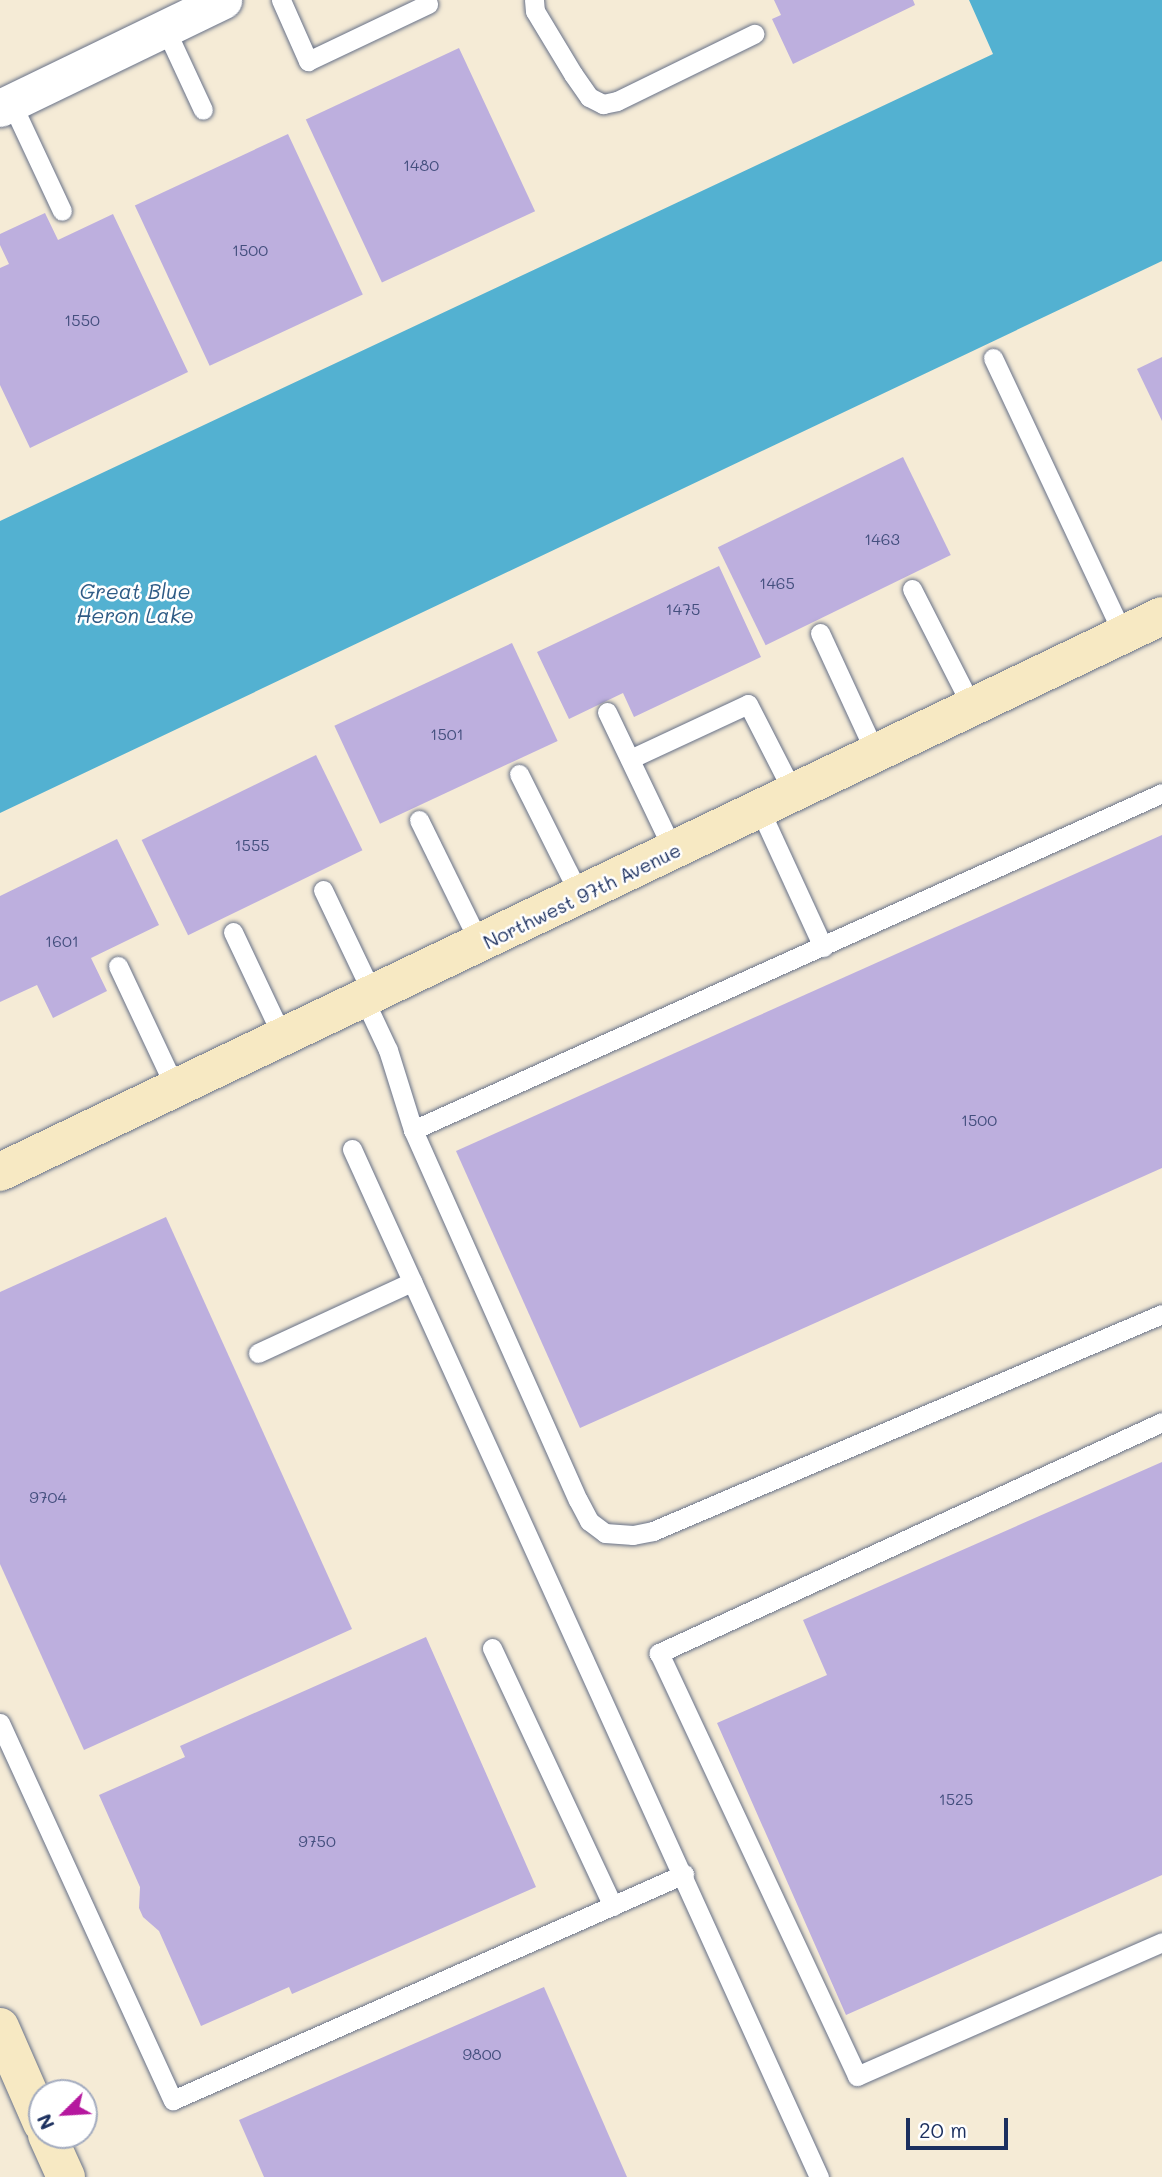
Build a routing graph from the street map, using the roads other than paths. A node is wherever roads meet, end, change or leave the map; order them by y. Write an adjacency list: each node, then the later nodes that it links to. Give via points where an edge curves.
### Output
1 (223, 0): 5 (street)
2 (281, 0): 4 (lane, via 308,61)
3 (534, 0): 6 (lane, via 535,11 573,74 589,97 603,104)
4 (428, 4)
5 (165, 28): 7 (street); 8 (lane)
6 (754, 34)
7 (6, 105): 9 (lane)
8 (203, 110)
9 (62, 211)
10 (993, 358): 14 (lane)
11 (912, 589): 15 (lane)
12 (1162, 616): 14 (street, Northwest 97th Avenue)
13 (820, 633): 17 (lane)
14 (1124, 634): 15 (street, Northwest 97th Avenue)
15 (972, 707): 17 (street, Northwest 97th Avenue)
16 (607, 712): 18 (lane)
17 (876, 754): 21 (street, Northwest 97th Avenue)
18 (630, 759): 21 (lane, via 748,704); 24 (lane)
19 (519, 774): 26 (lane)
20 (1162, 793): 29 (lane)
21 (794, 794): 22 (street, Northwest 97th Avenue)
22 (760, 810): 24 (street, Northwest 97th Avenue); 29 (lane)
23 (419, 820): 28 (lane)
24 (674, 852): 26 (street, Northwest 97th Avenue)
25 (323, 890): 31 (lane)
26 (580, 896): 28 (street, Northwest 97th Avenue)
27 (233, 932): 32 (lane)
28 (480, 944): 31 (street, Northwest 97th Avenue)
29 (823, 947): 34 (lane)
30 (118, 966): 33 (lane)
31 (368, 997): 32 (street, Northwest 97th Avenue); 34 (lane)
32 (283, 1038): 33 (street, Northwest 97th Avenue)
33 (176, 1089): 36 (street, Northwest 97th Avenue)
34 (413, 1130): 38 (lane, via 578,1500 589,1521 605,1533 653,1531)
35 (352, 1149): 37 (lane)
36 (0, 1172)
37 (412, 1282): 39 (lane); 43 (lane)
38 (1162, 1314)
39 (258, 1353)
40 (1162, 1422): 45 (lane, via 659,1653 857,2076)
41 (492, 1648): 44 (lane)
42 (0, 1723): 44 (lane, via 173,2100)
43 (684, 1874): 44 (lane); 50 (lane)
44 (613, 1906)
45 (1162, 1942)
46 (0, 2027): 47 (street)
47 (28, 2091)
48 (53, 2149): 49 (street)
49 (66, 2177)
50 (819, 2177)

